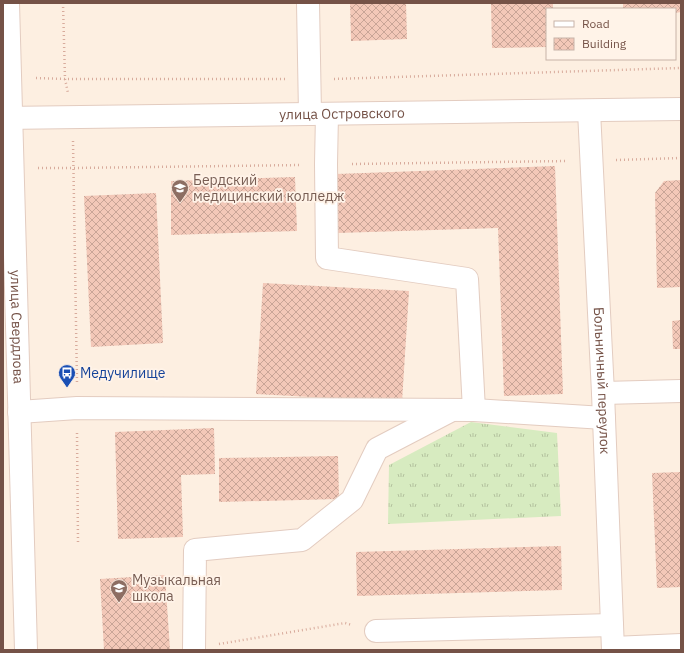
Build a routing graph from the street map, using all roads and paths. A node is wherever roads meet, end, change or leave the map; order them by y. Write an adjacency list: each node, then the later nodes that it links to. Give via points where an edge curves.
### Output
1 (8, 3): 5 (street, улица Свердлова)
2 (63, 3): 6 (path)
3 (308, 3): 7 (street)
4 (681, 68): 7 (path)
5 (10, 77): 6 (path); 12 (street, улица Свердлова)
6 (65, 79): 7 (path); 11 (path)
7 (309, 79): 10 (street)
8 (681, 110): 9 (street, улица Островского)
9 (589, 111): 10 (street, улица Островского); 14 (street, Больничный переулок)
10 (319, 114): 11 (street, улица Островского); 16 (street, via 326,164 327,258 467,279)
11 (72, 117): 12 (street, улица Островского); 15 (path)
12 (7, 118): 17 (street, улица Свердлова)
13 (681, 391): 14 (street)
14 (603, 394): 18 (street, Больничный переулок)
15 (77, 408): 16 (street); 17 (street); 19 (path)
16 (464, 410): 18 (street); 23 (street, via 377,448 352,500 302,540 195,550)
17 (20, 412): 25 (street, улица Свердлова)
18 (604, 418): 20 (street, Больничный переулок)
19 (78, 543)
20 (612, 625): 21 (street); 24 (street, Больничный переулок)
21 (376, 631): 23 (path, via 344,623)
22 (681, 645): 24 (street)
23 (194, 649)
24 (613, 649)
25 (26, 650)

